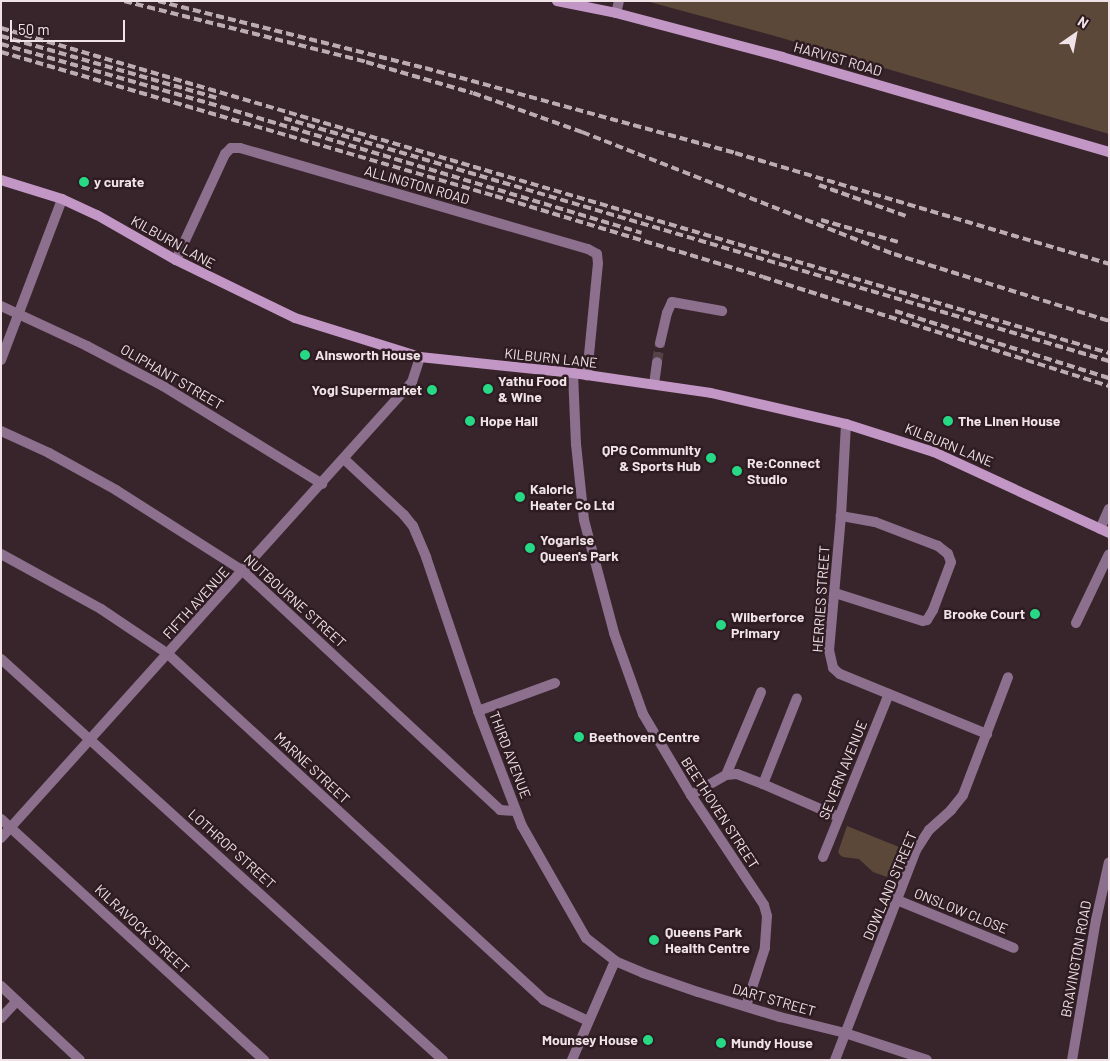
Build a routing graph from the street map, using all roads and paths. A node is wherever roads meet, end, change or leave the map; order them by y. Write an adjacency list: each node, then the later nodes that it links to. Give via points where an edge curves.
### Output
1 (557, 1): 3 (main road, HARVIST ROAD)
2 (619, 1): 3 (street)
3 (616, 13): 4 (main road, HARVIST ROAD, via 782,57)
4 (1109, 152)
5 (1, 180): 6 (main road, KILBURN LANE)
6 (62, 200): 7 (main road, KILBURN LANE, via 97,215); 10 (street)
7 (176, 260): 12 (main road, KILBURN LANE, via 295,318); 16 (street, ALLINGTON ROAD, via 225,154 231,148 240,148 597,254)
8 (1, 306): 10 (street, OLIPHANT STREET)
9 (722, 311): 11 (street, via 672,302 666,313)
10 (20, 314): 13 (street); 21 (street, OLIPHANT STREET, via 164,386)
11 (660, 343)
12 (420, 357): 15 (main road, KILBURN LANE); 20 (street, FIFTH AVENUE, via 412,382)
13 (1, 360)
14 (658, 362): 17 (street)
15 (572, 373): 16 (main road, KILBURN LANE); 42 (street, BEETHOVEN STREET, via 584,520 614,633 643,714)
16 (587, 375): 17 (main road, KILBURN LANE)
17 (654, 384): 18 (main road, KILBURN LANE, via 711,393)
18 (846, 424): 23 (street, HERRIES STREET); 24 (main road, KILBURN LANE, via 934,452)
19 (1, 431): 27 (street, NUTBOURNE STREET, via 116,490)
20 (344, 459): 21 (street, FIFTH AVENUE); 37 (street, THIRD AVENUE, via 413,526)
21 (322, 484): 27 (street, FIFTH AVENUE)
22 (1109, 509): 24 (street)
23 (841, 516): 28 (street, HERRIES STREET); 28 (street, via 875,522 938,546 948,554 951,562 928,620)
24 (1104, 531)
25 (1, 554): 30 (street, MARNE STREET, via 101,609)
26 (1109, 554): 29 (street)
27 (243, 571): 30 (street, FIFTH AVENUE); 43 (street, NUTBOURNE STREET, via 500,810)
28 (834, 593): 35 (street, HERRIES STREET, via 829,650 833,668)
29 (1076, 623)
30 (168, 654): 39 (street, FIFTH AVENUE); 57 (street, MARNE STREET, via 544,1000)
31 (1, 659): 39 (street, LOTHROP STREET)
32 (1008, 677): 38 (street, DOWLAND STREET)
33 (555, 682): 37 (street)
34 (761, 692): 40 (street)
35 (889, 694): 38 (street, HERRIES STREET); 44 (street, SEVERN AVENUE)
36 (797, 698): 41 (street)
37 (478, 711): 43 (street, THIRD AVENUE)
38 (987, 734): 50 (street, DOWLAND STREET, via 963,795 921,840)
39 (91, 739): 46 (street, FIFTH AVENUE); 61 (street, LOTHROP STREET)
40 (726, 775): 41 (street, via 737,774); 42 (street)
41 (763, 784): 44 (street)
42 (691, 795): 55 (street, BEETHOVEN STREET, via 764,905 767,916 765,948)
43 (516, 811): 52 (street, THIRD AVENUE, via 586,938)
44 (839, 817): 48 (street, SEVERN AVENUE)
45 (1, 819): 46 (street, KILRAVOCK STREET)
46 (11, 827): 47 (street, FIFTH AVENUE); 60 (street, KILRAVOCK STREET)
47 (1, 838)
48 (823, 857)
49 (1109, 862): 65 (street, BRAVINGTON ROAD)
50 (897, 900): 51 (street, ONSLOW CLOSE); 58 (street, DOWLAND STREET)
51 (1014, 948)
52 (615, 961): 55 (street, DART STREET); 57 (street)
53 (1, 986): 54 (street)
54 (17, 1001): 56 (street); 59 (street)
55 (746, 1006): 58 (street, DART STREET)
56 (1, 1018)
57 (588, 1021): 62 (street)
58 (845, 1033): 63 (street, DOWLAND STREET); 64 (street, DART STREET)
59 (80, 1060)
60 (264, 1060)
61 (443, 1060)
62 (572, 1060)
63 (835, 1060)
64 (927, 1060)
65 (1072, 1060)

